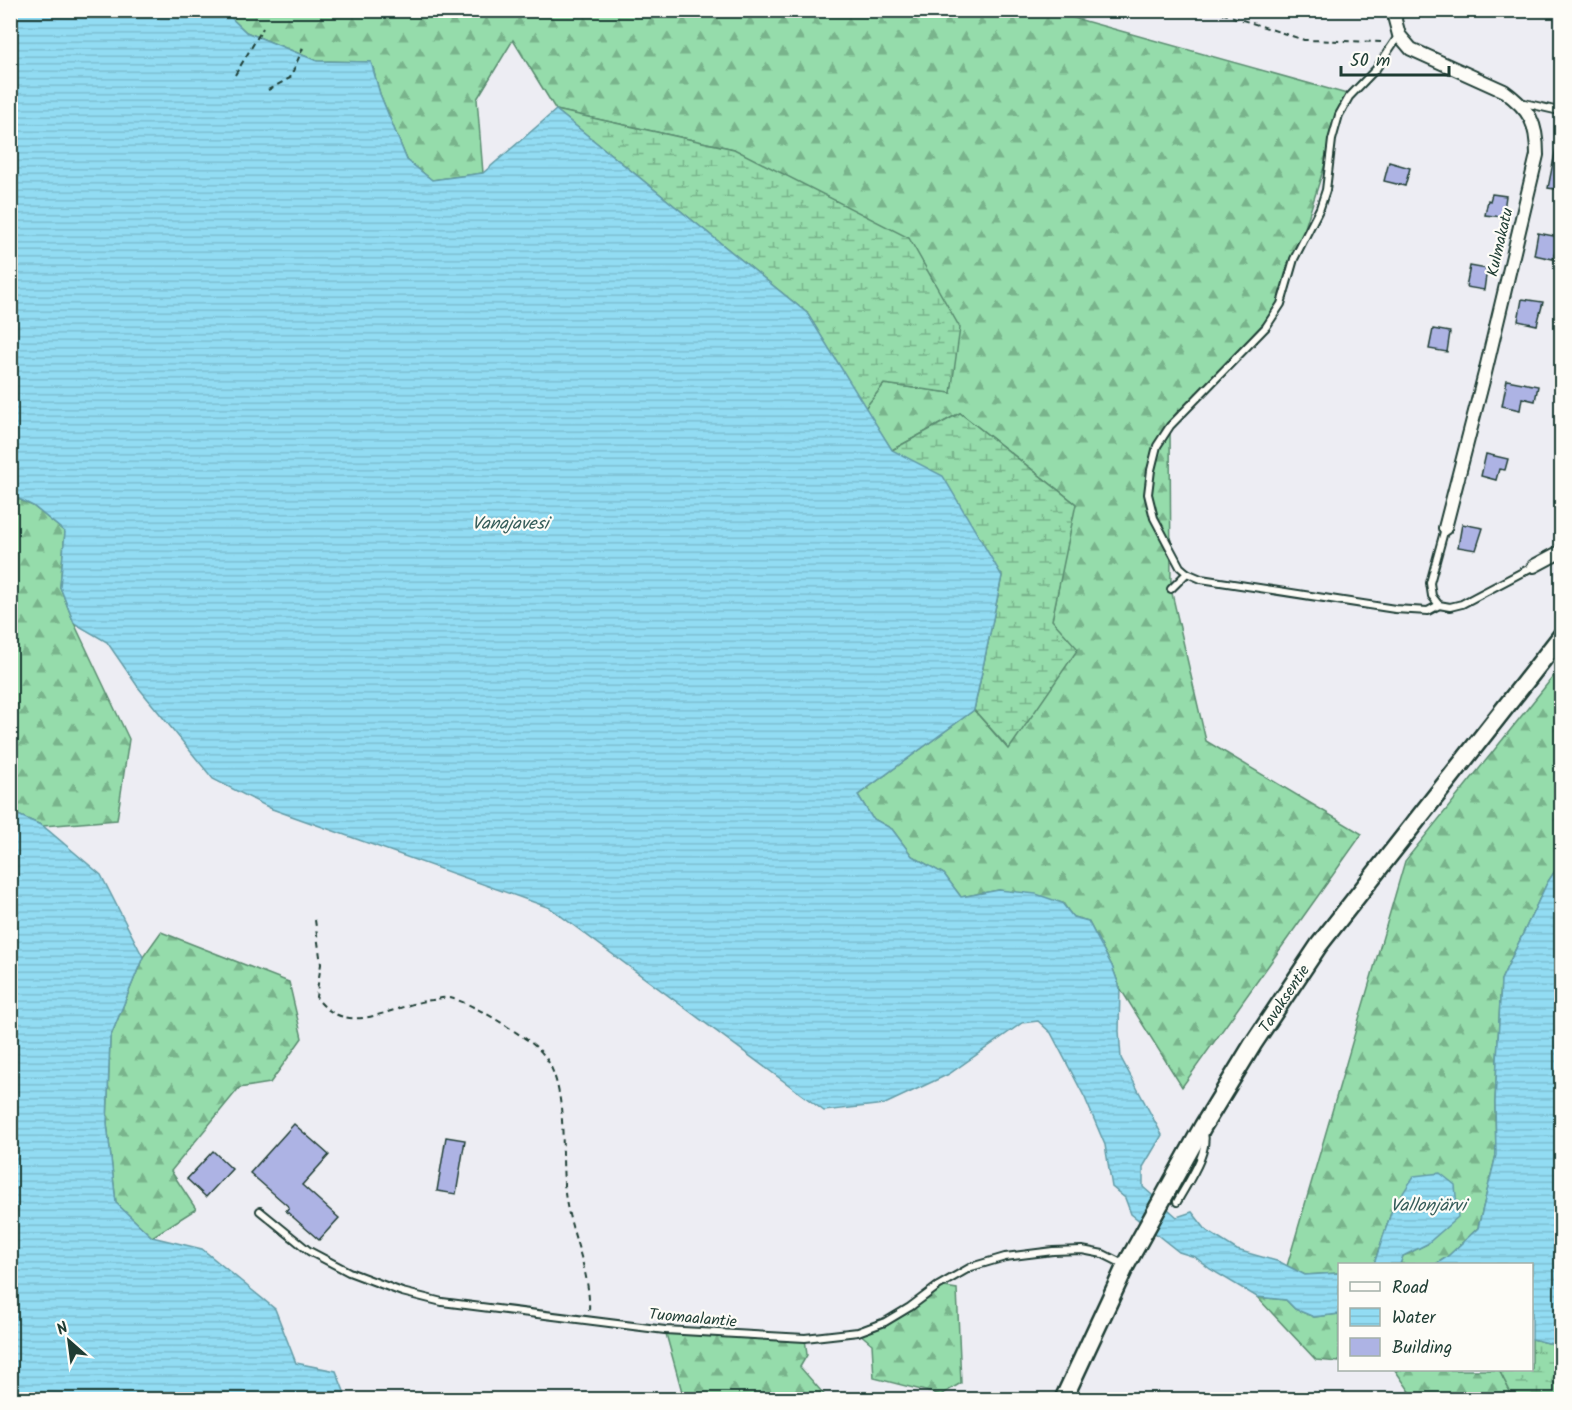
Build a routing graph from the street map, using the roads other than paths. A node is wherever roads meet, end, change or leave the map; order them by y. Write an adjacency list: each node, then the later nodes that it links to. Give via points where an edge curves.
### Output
1 (1396, 10): 2 (street)
2 (1396, 39): 3 (street, Kulmakatu); 8 (lane, via 1339,115 1326,190 1294,259 1281,304 1266,327 1170,426 1157,446 1148,494 1154,518)
3 (1517, 101): 4 (lane); 5 (street, Kulmakatu, via 1537,133 1537,155)
4 (1559, 111)
5 (1445, 528): 10 (lane, via 1430,583 1432,597)
6 (1562, 551): 7 (street)
7 (1534, 566): 10 (lane, via 1462,604)
8 (1187, 573): 9 (lane); 10 (lane, via 1201,579 1395,609 1428,611)
9 (1171, 589)
10 (1439, 605)
11 (1562, 635): 13 (main road, Tavaksentie, via 1319,945 1203,1126 1171,1198)
12 (260, 1211): 13 (lane, Tuomaalantie, via 309,1251 349,1272 402,1292 442,1302 665,1330 831,1336 885,1322 971,1267 1005,1257 1082,1250)
13 (1126, 1265): 14 (main road, Tavaksentie)
14 (1063, 1400)

